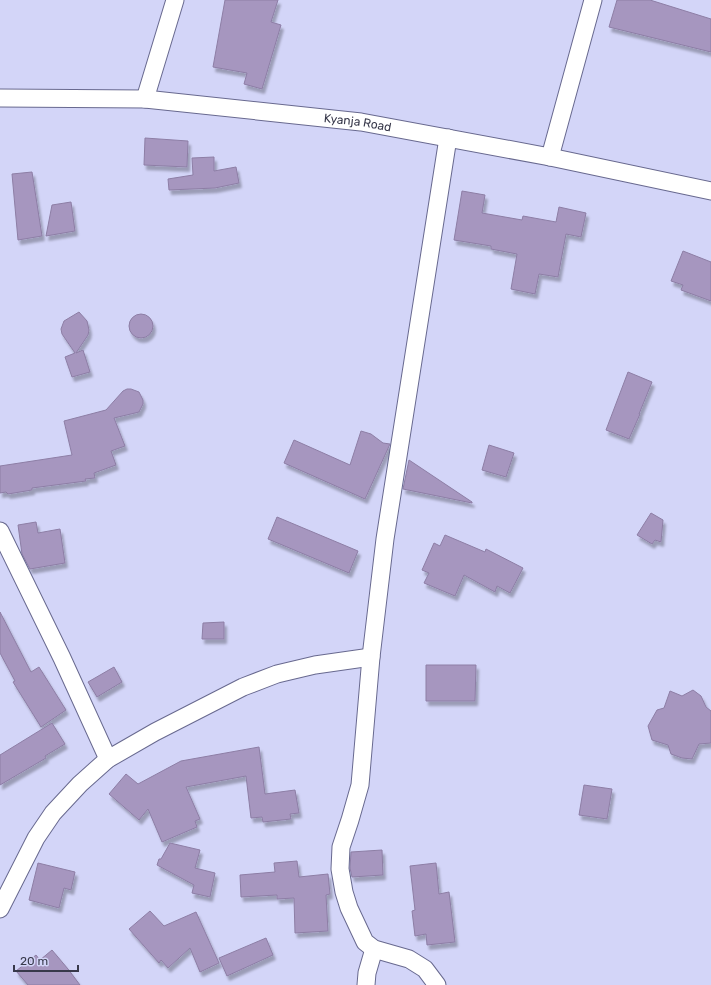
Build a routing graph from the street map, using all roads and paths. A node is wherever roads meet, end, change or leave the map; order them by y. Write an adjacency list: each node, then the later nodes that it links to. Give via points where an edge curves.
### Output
1 (175, 0): 4 (street)
2 (593, 0): 6 (street)
3 (0, 98): 4 (street, Kyanja Road)
4 (145, 99): 5 (street, Kyanja Road, via 361,122)
5 (448, 138): 6 (street, Kyanja Road); 9 (street, via 385,539)
6 (550, 157): 7 (street, Kyanja Road)
7 (711, 191)
8 (0, 531): 10 (street)
9 (371, 657): 10 (street, via 315,665 270,676 155,732); 12 (street, via 360,785 341,847 340,869 349,908 365,942)
10 (108, 759): 11 (street, via 53,813 36,838)
11 (0, 910)
12 (374, 949): 13 (street); 14 (street, via 409,959 425,969)
13 (366, 985)
14 (437, 985)

